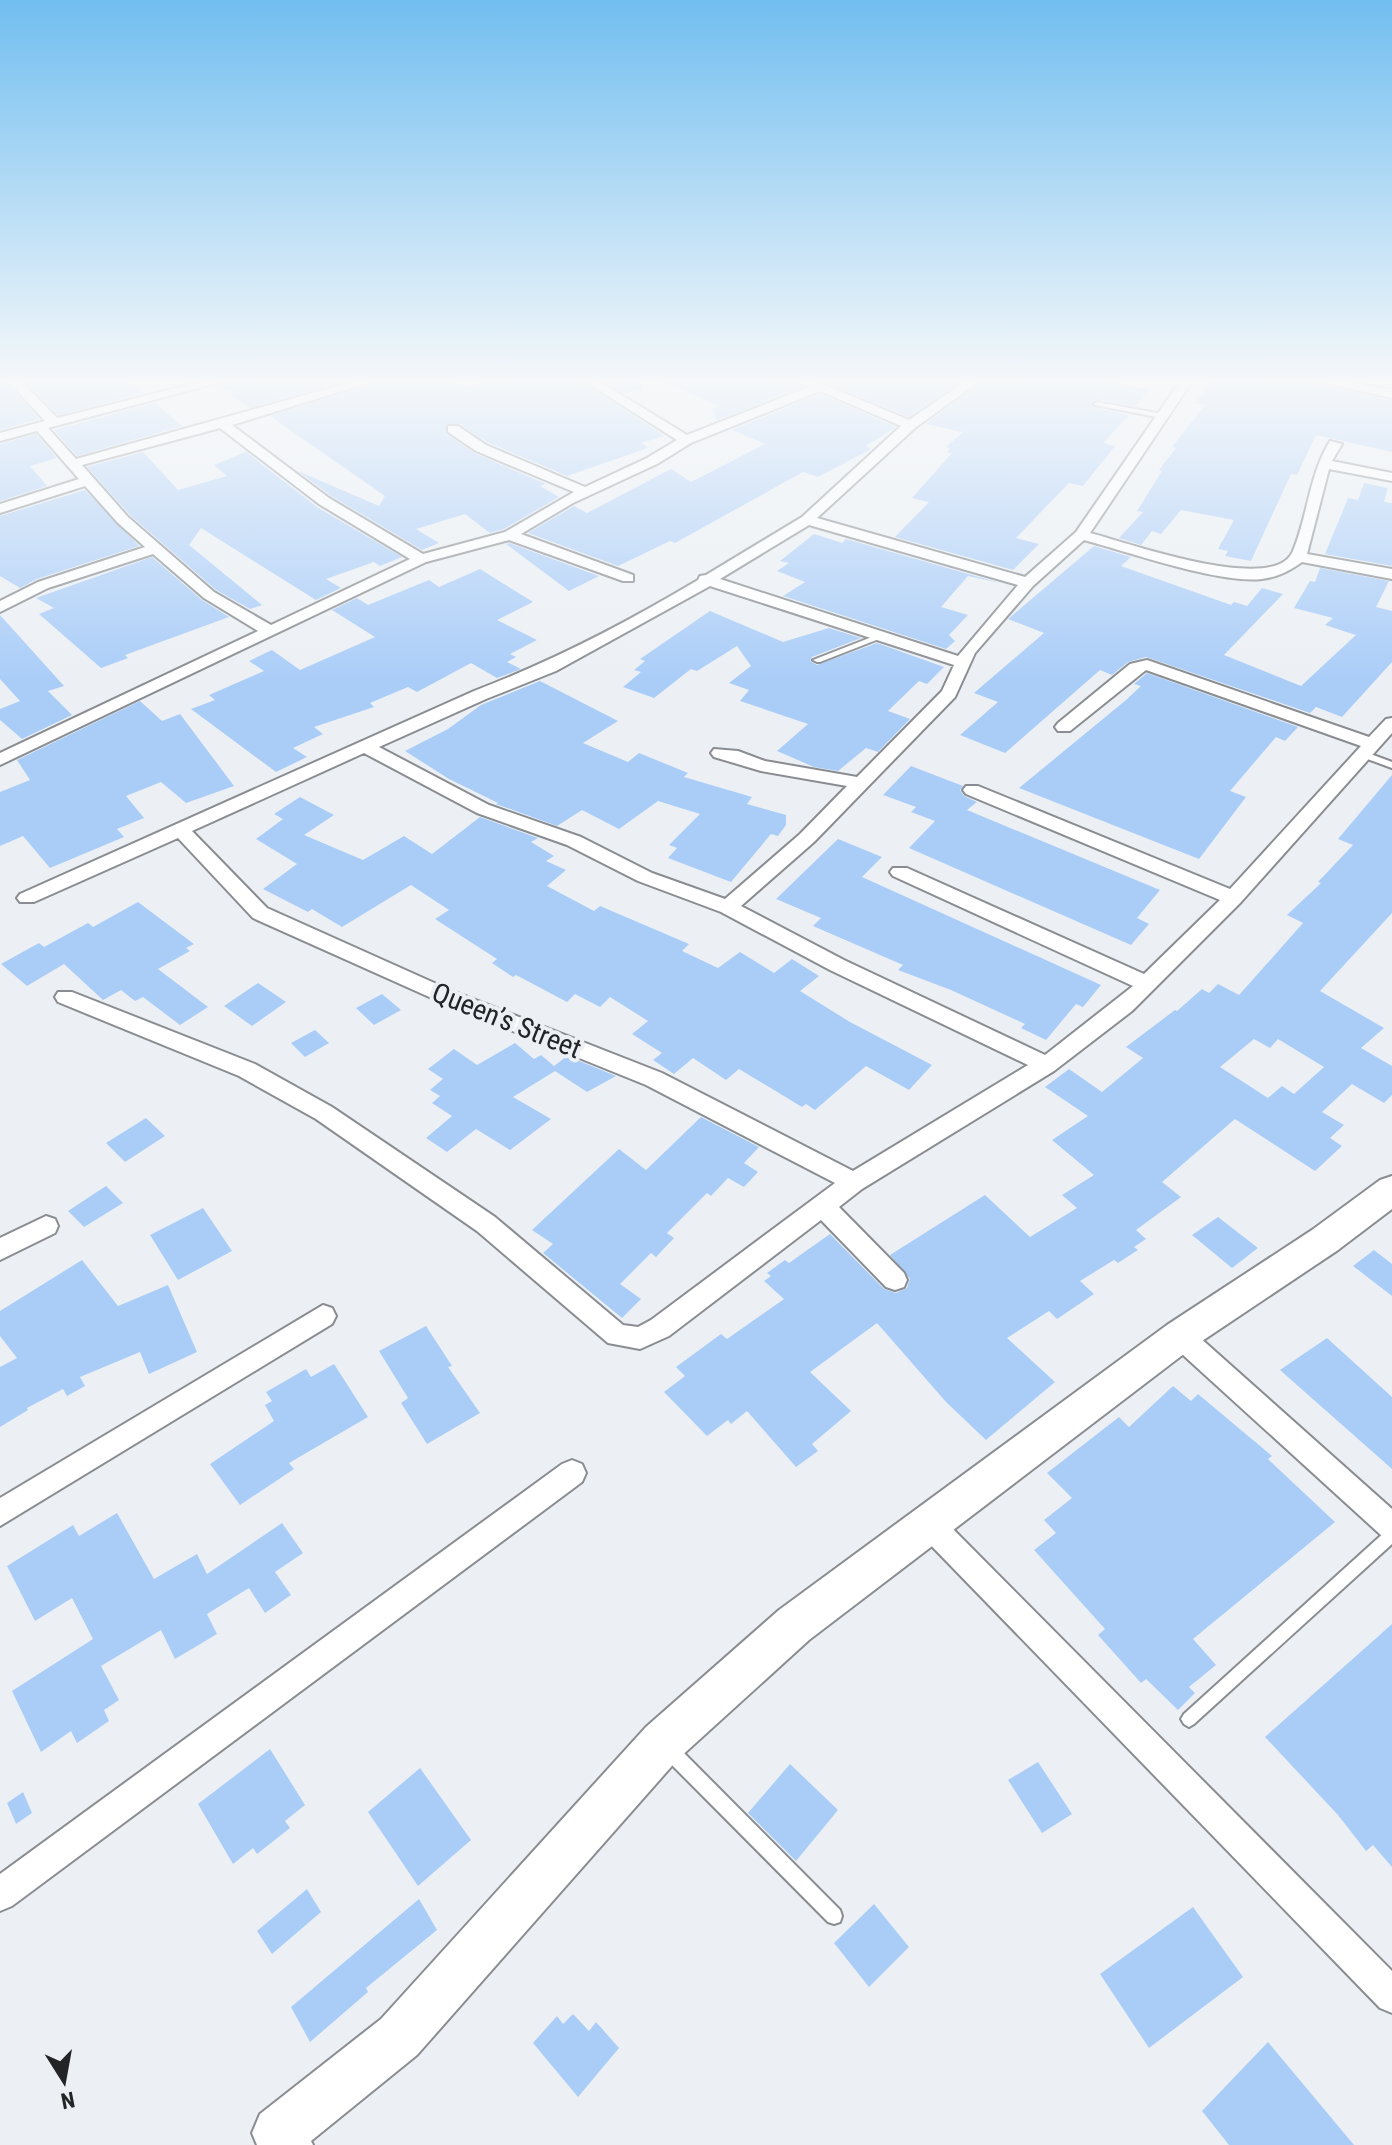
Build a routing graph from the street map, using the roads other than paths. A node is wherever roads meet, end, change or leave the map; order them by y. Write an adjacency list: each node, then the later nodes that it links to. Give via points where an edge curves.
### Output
1 (297, 480): 15 (street)
2 (557, 480): 8 (street)
3 (611, 480): 8 (street)
4 (850, 480): 10 (street)
5 (1118, 480): 12 (street)
6 (1320, 480): 14 (street)
7 (86, 481): 9 (street); 13 (street)
8 (585, 492): 11 (street)
9 (0, 509)
10 (807, 520): 18 (street); 19 (street)
11 (510, 535): 15 (street); 17 (street)
12 (1081, 535): 14 (street, via 1231,574 1280,571); 19 (street)
13 (155, 548): 20 (street, via 43,585); 21 (street, via 209,595)
14 (1299, 557): 16 (street)
15 (421, 559): 21 (street)
16 (1392, 574)
17 (628, 578)
18 (705, 579): 22 (street); 27 (street, via 550,668)
19 (1028, 583): 24 (street)
20 (0, 607)
21 (270, 631): 30 (street)
22 (880, 637): 23 (lane); 24 (street)
23 (817, 660)
24 (963, 663): 32 (street, via 949,693)
25 (1392, 723): 28 (street)
26 (1064, 727): 28 (street, via 1136,667 1147,665)
27 (366, 747): 34 (street); 38 (street, via 483,809 574,841 645,877)
28 (1369, 750): 31 (lane); 37 (street)
29 (720, 753): 32 (street, via 761,766)
30 (0, 760)
31 (1392, 765)
32 (860, 783): 38 (street)
33 (972, 790): 37 (street)
34 (181, 830): 36 (street); 42 (street, Queen’s Street, via 260,913 443,995 654,1079)
35 (900, 872): 39 (street)
36 (27, 898)
37 (1234, 898): 39 (street)
38 (728, 907): 41 (street)
39 (1147, 984): 41 (street)
40 (65, 997): 44 (street, via 247,1070 324,1113 486,1224 626,1338 660,1328)
41 (1046, 1065): 42 (street)
42 (854, 1182): 44 (street)
43 (1392, 1190): 49 (street)
44 (823, 1206): 47 (street)
45 (46, 1226): 46 (street)
46 (0, 1250)
47 (895, 1280)
48 (323, 1316): 51 (street)
49 (1180, 1336): 52 (street); 53 (street)
50 (572, 1473): 57 (street)
51 (0, 1513)
52 (929, 1524): 56 (street, via 794,1625); 59 (street)
53 (1392, 1527)
54 (1392, 1535): 55 (lane)
55 (1189, 1719)
56 (662, 1743): 58 (lane); 60 (street, via 399,2037)
57 (0, 1894)
58 (834, 1916)
59 (1392, 1996)
60 (277, 2141)

